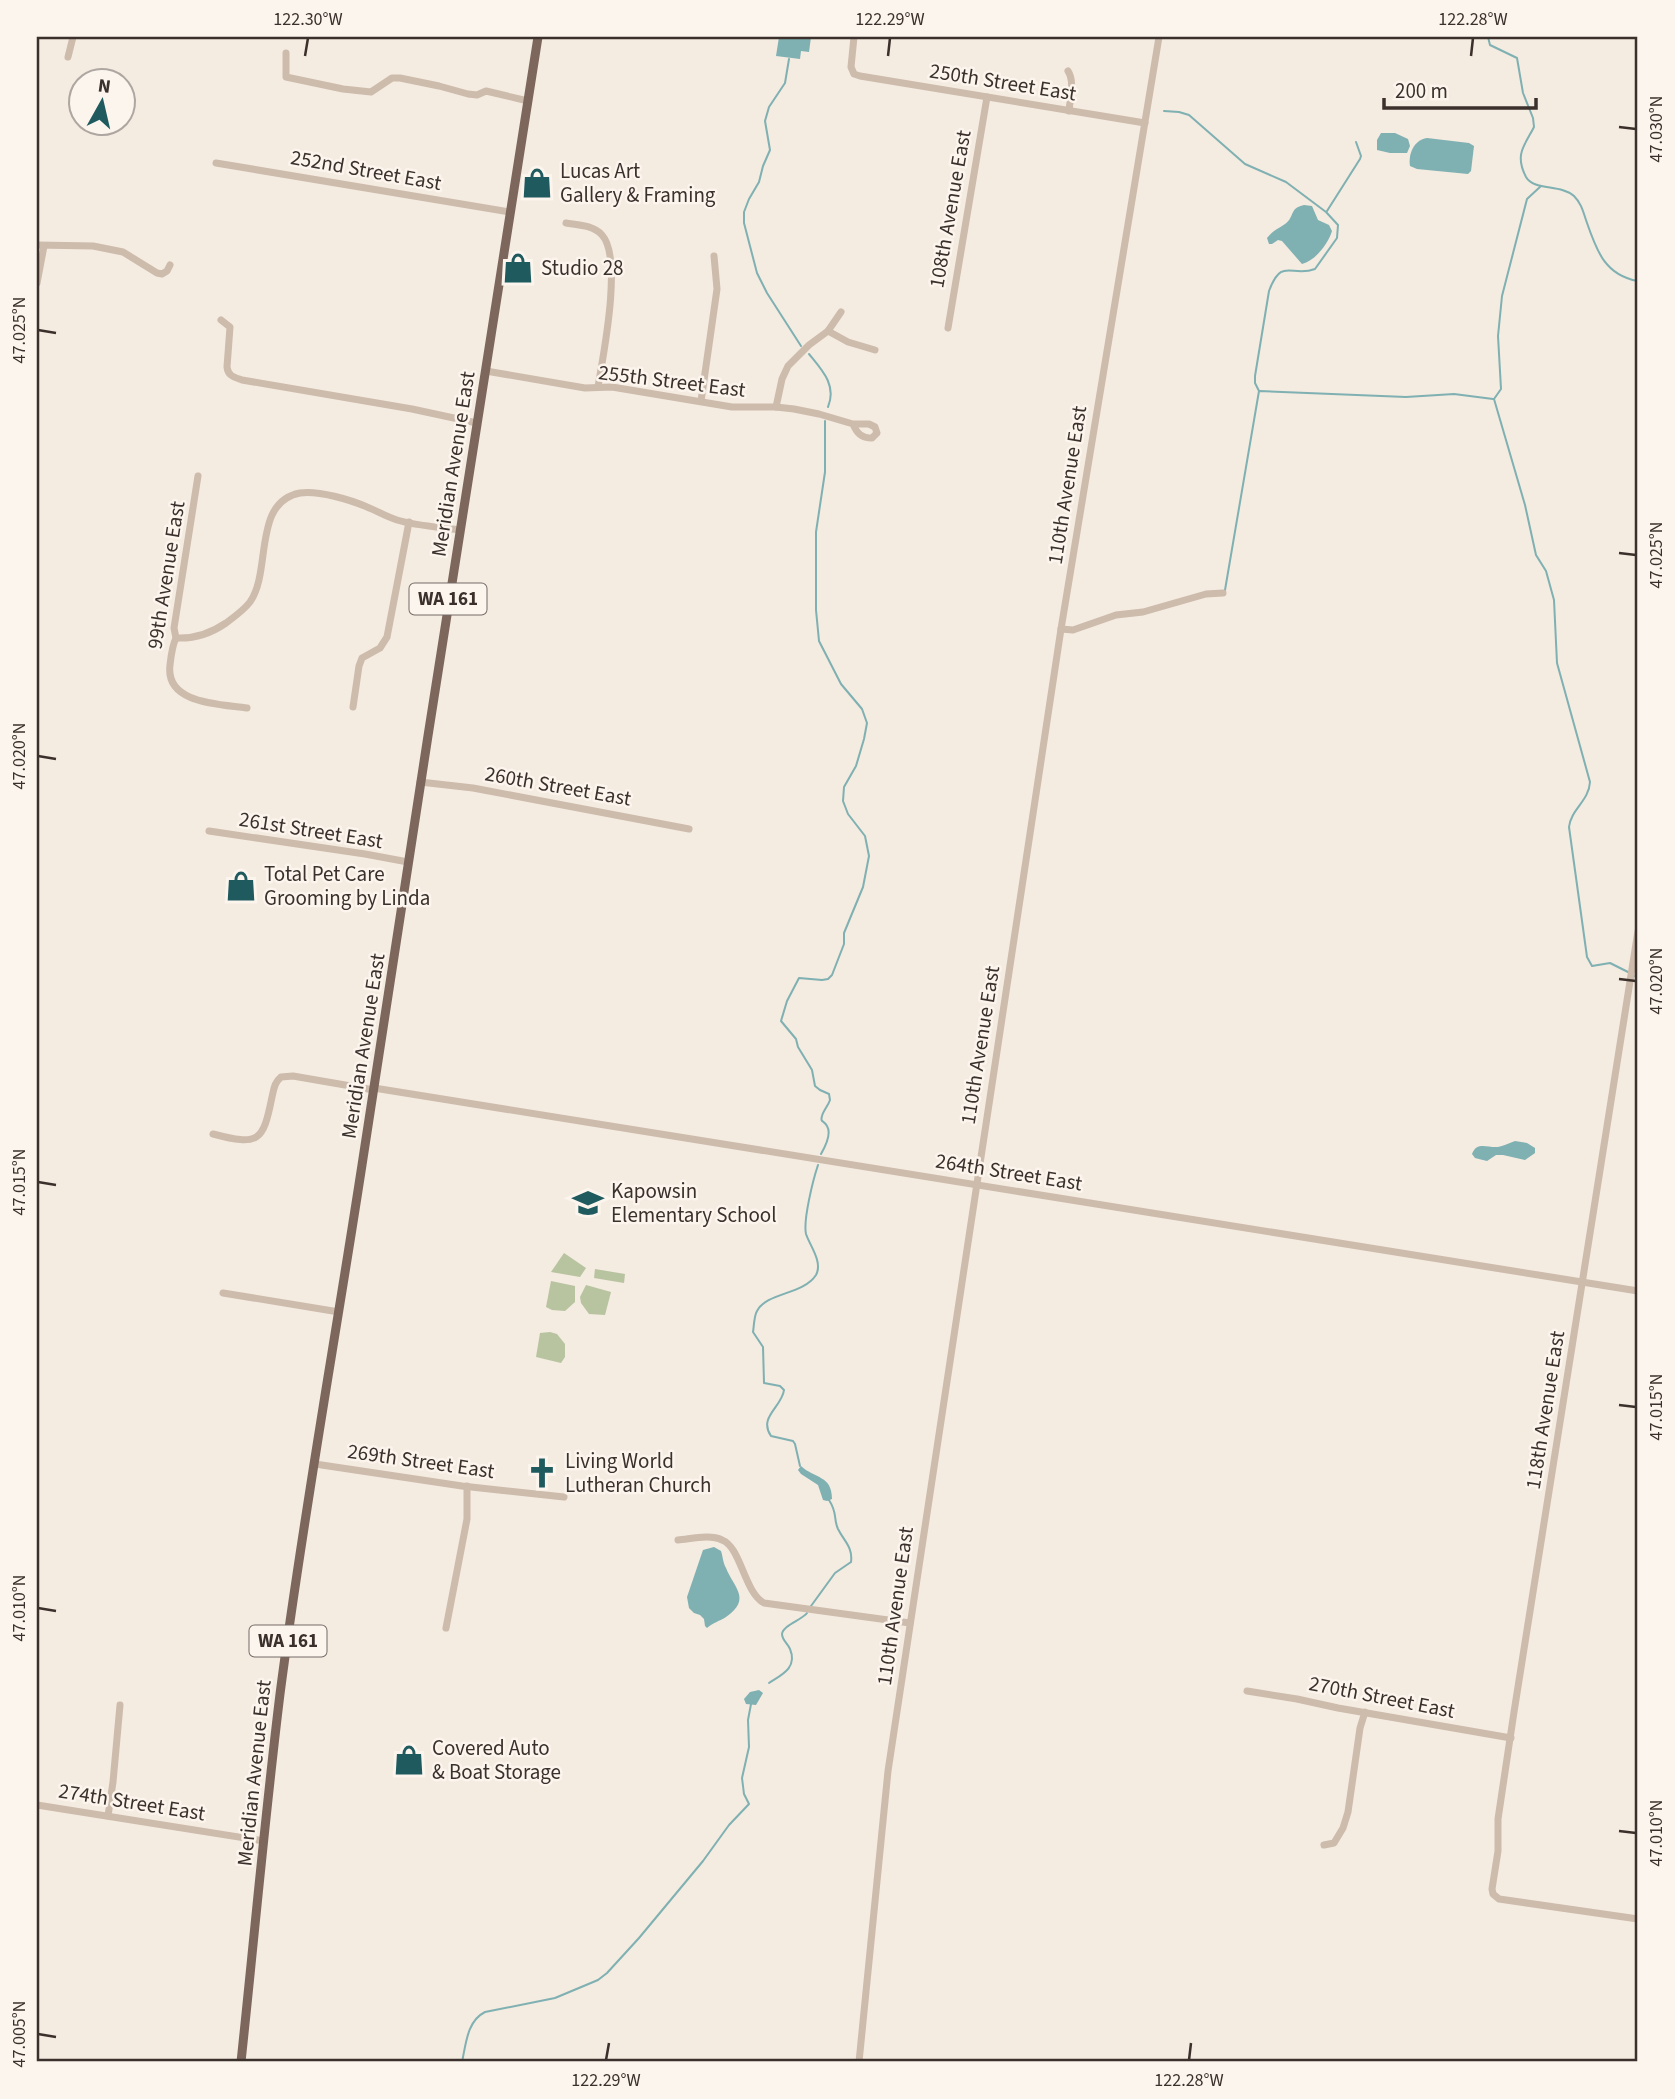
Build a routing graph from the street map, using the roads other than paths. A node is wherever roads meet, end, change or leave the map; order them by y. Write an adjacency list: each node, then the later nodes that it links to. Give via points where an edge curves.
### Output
1 (73, 37): 6 (street)
2 (538, 37): 9 (main road, Meridian Avenue East / WA 161)
3 (854, 37): 8 (street, 250th Street East, via 854,74)
4 (1159, 37): 11 (street, 110th Avenue East)
5 (286, 52): 9 (street, via 286,77 301,81 371,92 400,78 468,94 486,91)
6 (68, 57)
7 (1068, 71): 10 (street, via 1072,82)
8 (987, 97): 10 (street, 250th Street East); 21 (street, 108th Avenue East)
9 (528, 101): 13 (main road, Meridian Avenue East / WA 161)
10 (1069, 111): 11 (street, 250th Street East)
11 (1146, 123): 34 (street, 110th Avenue East)
12 (216, 163): 13 (street, 252nd Street East)
13 (510, 212): 24 (main road, Meridian Avenue East / WA 161)
14 (566, 223): 25 (street, via 597,231 611,258)
15 (41, 245): 17 (street, via 123,251 162,274); 18 (street)
16 (715, 256): 26 (street, via 717,289)
17 (170, 265)
18 (37, 283)
19 (841, 312): 22 (street)
20 (221, 320): 28 (street, via 230,330 228,373 242,380)
21 (948, 328)
22 (828, 331): 23 (street); 27 (street, via 788,366)
23 (875, 350)
24 (486, 371): 25 (street, 255th Street East); 28 (main road, Meridian Avenue East / WA 161)
25 (598, 387): 26 (street, 255th Street East)
26 (701, 401): 27 (street, 255th Street East, via 742,408)
27 (776, 407): 29 (street, 255th Street East)
28 (477, 423): 32 (main road, Meridian Avenue East / WA 161)
29 (853, 424)
30 (198, 476): 35 (street, 99th Avenue East)
31 (409, 522): 32 (street); 35 (street, via 325,495 303,493 285,498 271,516 250,602 209,634); 36 (street, via 387,637 380,648 362,657)
32 (460, 530): 38 (main road, Meridian Avenue East / WA 161)
33 (1223, 593): 34 (street, via 1116,615 1073,630)
34 (1061, 629): 45 (street, 110th Avenue East)
35 (176, 638): 37 (street, 99th Avenue East, via 170,679 181,692 194,699)
36 (353, 707)
37 (247, 708)
38 (420, 782): 39 (street, 260th Street East); 41 (main road, Meridian Avenue East / WA 161)
39 (689, 829)
40 (209, 831): 41 (street, 261st Street East)
41 (408, 862): 43 (main road, Meridian Avenue East / WA 161)
42 (1638, 931): 46 (street, 118th Avenue East)
43 (374, 1089): 44 (street, 264th Street East, via 281,1077 259,1136 250,1140); 45 (street, 264th Street East); 49 (main road, Meridian Avenue East / WA 161)
44 (213, 1134)
45 (976, 1185): 46 (street, 264th Street East); 54 (street, 110th Avenue East)
46 (1583, 1283): 47 (street, 264th Street East); 59 (street, 118th Avenue East)
47 (1638, 1291)
48 (223, 1293): 49 (street)
49 (339, 1312): 50 (main road, Meridian Avenue East / WA 161)
50 (315, 1464): 51 (street, 269th Street East); 62 (main road, Meridian Avenue East / WA 161, via 284,1664)
51 (467, 1486): 52 (street, 269th Street East); 55 (street, via 467,1520)
52 (564, 1497)
53 (678, 1540): 54 (street, via 725,1541 754,1594 764,1603)
54 (910, 1623): 66 (street, 110th Avenue East, via 888,1771)
55 (446, 1628)
56 (1247, 1691): 58 (street, 270th Street East)
57 (120, 1705): 61 (street)
58 (1365, 1712): 59 (street, 270th Street East); 63 (street, via 1345,1823 1334,1843)
59 (1511, 1738): 64 (street, 118th Avenue East, via 1498,1819 1493,1894 1499,1899)
60 (37, 1805): 61 (street, 274th Street East)
61 (108, 1816): 62 (street, 274th Street East)
62 (264, 1841): 65 (main road, Meridian Avenue East / WA 161)
63 (1324, 1845)
64 (1638, 1919)
65 (241, 2062)
66 (859, 2062)

